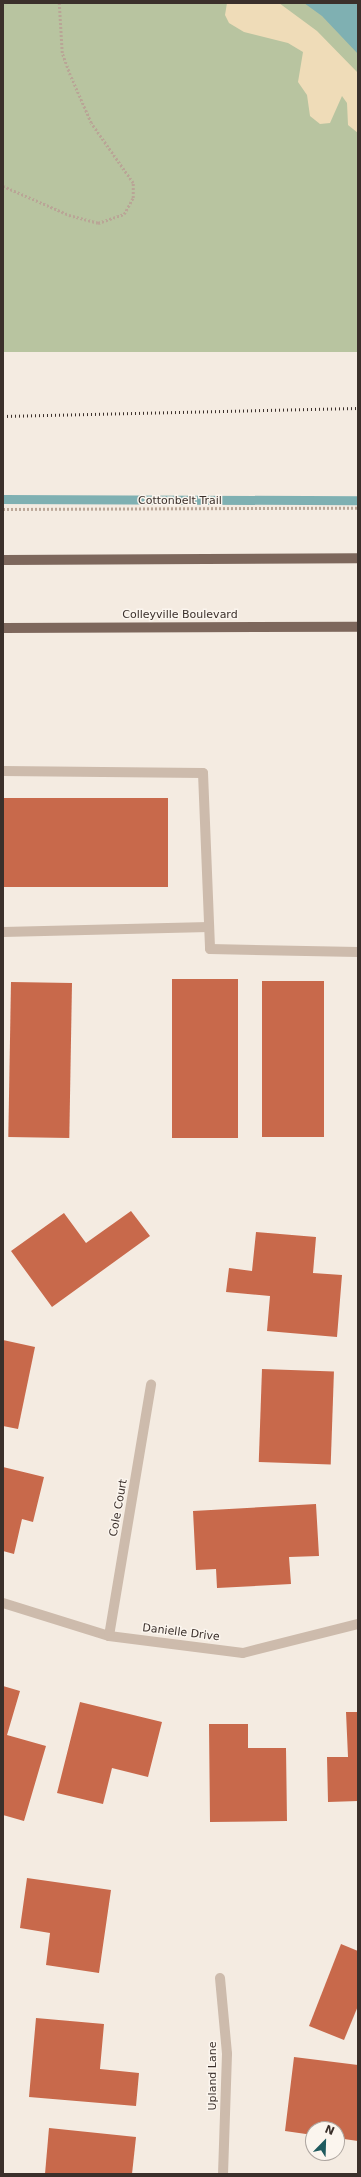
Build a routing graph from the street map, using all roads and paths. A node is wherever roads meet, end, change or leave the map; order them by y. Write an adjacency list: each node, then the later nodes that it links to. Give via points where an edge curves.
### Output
1 (59, 3): 2 (path, via 62,53 91,123 134,183 133,198 124,214 98,223 69,215)
2 (3, 186)
3 (358, 508): 4 (path, Cottonbelt Trail)
4 (3, 509)
5 (358, 558): 6 (main road)
6 (3, 560)
7 (358, 627): 8 (main road, Colleyville Boulevard)
8 (3, 628)
9 (3, 771): 10 (street, via 203,773)
10 (209, 926): 11 (street); 12 (street, via 210,949)
11 (3, 932)
12 (358, 952)
13 (151, 1384): 16 (street, Cole Court)
14 (3, 1603): 16 (street, Danielle Drive)
15 (358, 1624): 16 (street, Danielle Drive, via 243,1653)
16 (109, 1636)
17 (220, 1978): 18 (street, Upland Lane, via 227,2054)
18 (223, 2174)

